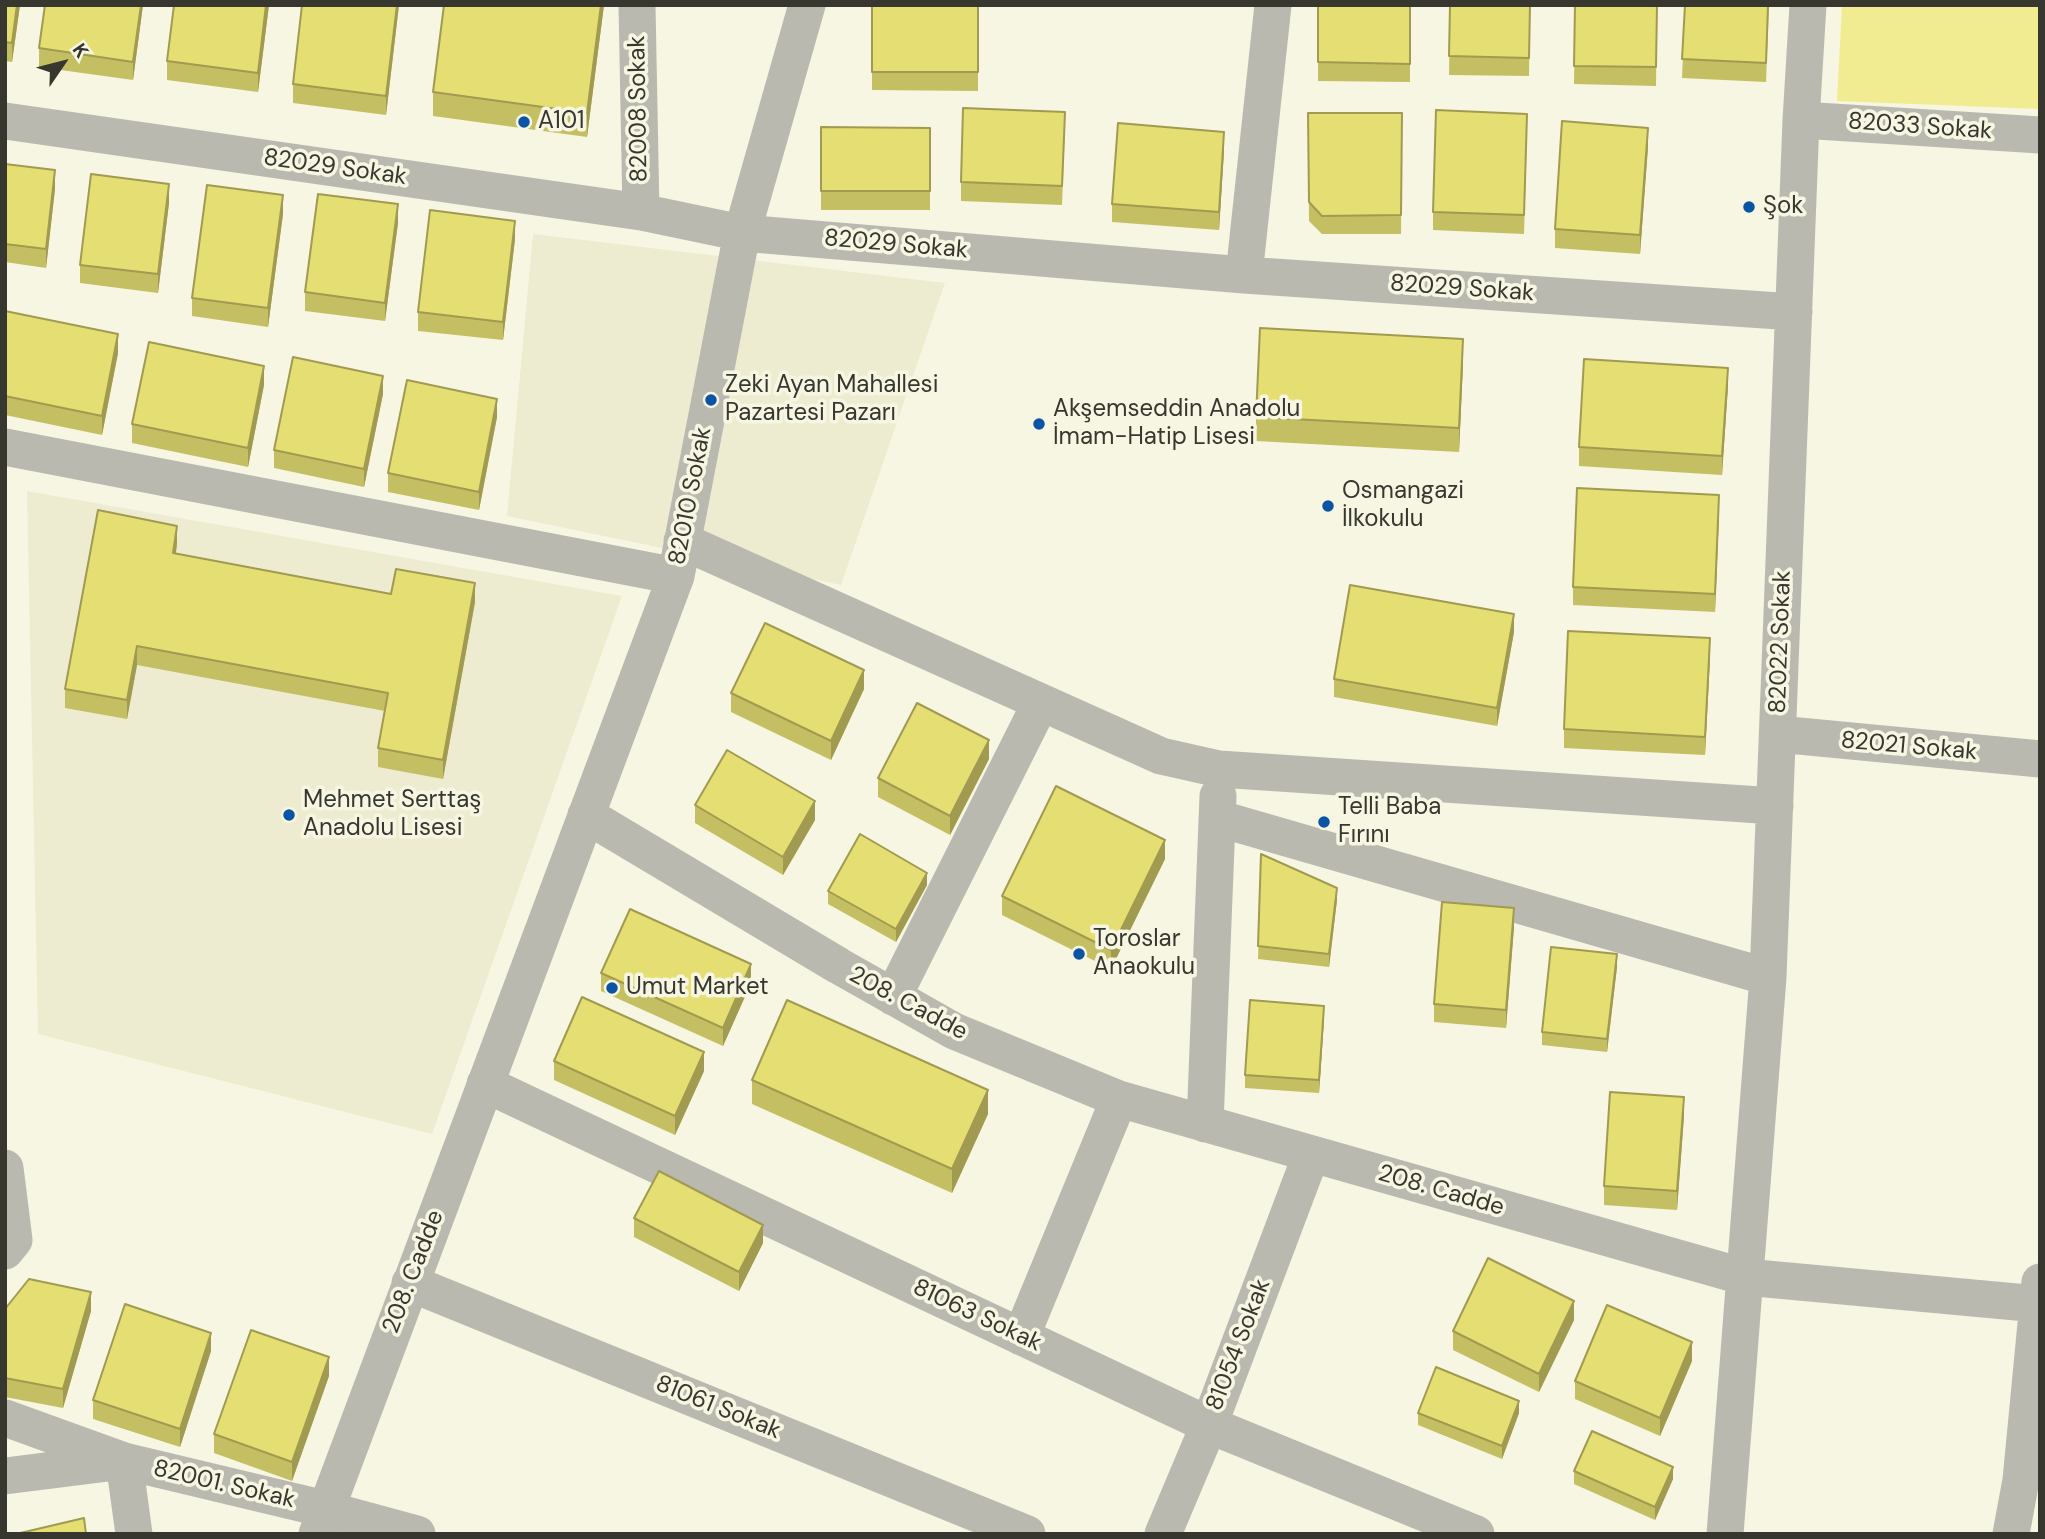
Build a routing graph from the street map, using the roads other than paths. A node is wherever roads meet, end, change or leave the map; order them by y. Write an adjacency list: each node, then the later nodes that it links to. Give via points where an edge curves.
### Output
1 (636, 5): 8 (street, 82008 Sokak)
2 (807, 5): 9 (street, 82010 Sokak)
3 (1273, 5): 10 (street)
4 (1808, 5): 5 (street, 82022 Sokak)
5 (1801, 120): 7 (street, 82033 Sokak); 11 (street, 82022 Sokak)
6 (5, 121): 8 (street, 82029 Sokak)
7 (2040, 135)
8 (641, 212): 9 (street, 82029 Sokak)
9 (742, 233): 10 (street, 82029 Sokak); 13 (street, 82010 Sokak)
10 (1244, 275): 11 (street, 82029 Sokak)
11 (1794, 312): 16 (street, 82022 Sokak)
12 (5, 447): 14 (street)
13 (682, 541): 14 (street, 82010 Sokak); 15 (street)
14 (676, 576): 20 (street, 82010 Sokak)
15 (1041, 702): 18 (street, via 1161,756); 23 (street)
16 (1778, 734): 17 (street, 82021 Sokak); 19 (street, 82022 Sokak)
17 (2040, 759)
18 (1219, 769): 19 (street); 21 (street)
19 (1775, 806): 22 (street, 82022 Sokak)
20 (586, 815): 23 (street, 208. Cadde); 24 (street, 208. Cadde)
21 (1217, 818): 22 (street); 26 (street)
22 (1768, 977): 30 (street, 82022 Sokak)
23 (892, 997): 25 (street, 208. Cadde, via 954,1031)
24 (485, 1084): 31 (street, 208. Cadde); 33 (street, 81063 Sokak)
25 (1119, 1099): 26 (street, 208. Cadde); 33 (street)
26 (1205, 1124): 27 (street, 208. Cadde)
27 (1311, 1155): 30 (street, 208. Cadde); 35 (street, 81054 Sokak)
28 (5, 1168): 29 (street, via 14,1240)
29 (5, 1251)
30 (1745, 1277): 32 (street, 208. Cadde); 45 (street)
31 (410, 1283): 39 (street, 208. Cadde); 42 (street, 81061 Sokak)
32 (2039, 1293): 38 (street)
33 (1021, 1337): 35 (street, 81063 Sokak)
34 (5, 1418): 36 (street, 82001. Sokak)
35 (1209, 1424): 43 (street, 81054 Sokak); 44 (street, 81063 Sokak)
36 (124, 1461): 37 (street, 82001. Sokak); 39 (street, 82001. Sokak); 40 (street)
37 (5, 1476)
38 (2031, 1483): 46 (street)
39 (321, 1522): 41 (street, 82001. Sokak)
40 (134, 1534)
41 (417, 1534)
42 (1027, 1534)
43 (1163, 1534)
44 (1476, 1534)
45 (1725, 1534)
46 (2011, 1534)

